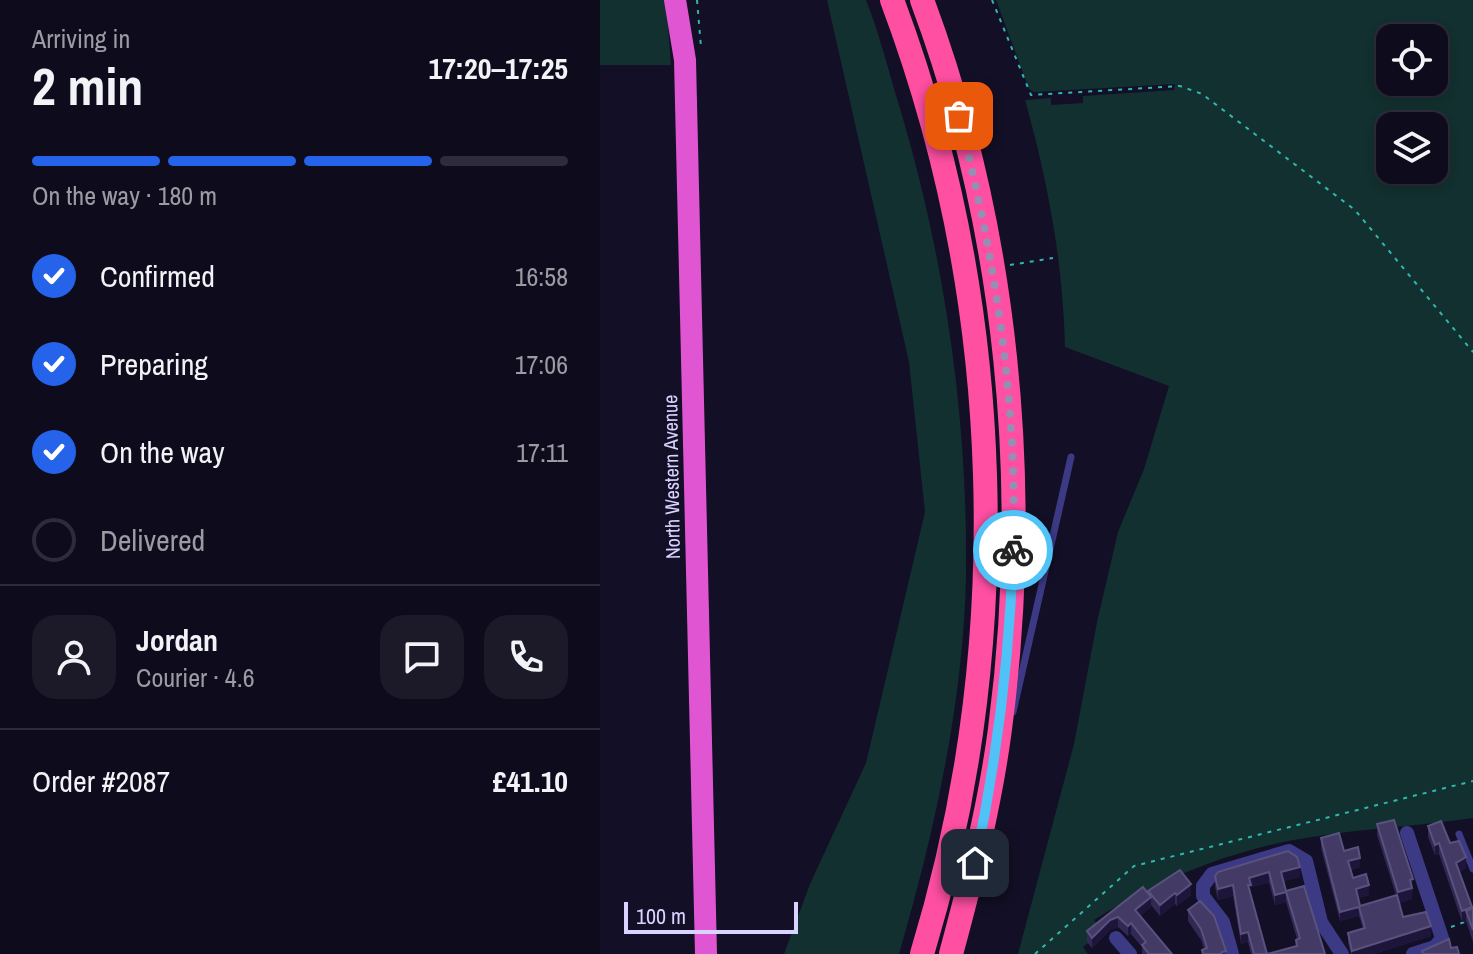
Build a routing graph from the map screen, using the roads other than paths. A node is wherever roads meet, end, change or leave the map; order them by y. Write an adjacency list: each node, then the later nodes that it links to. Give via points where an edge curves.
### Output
1 (675, 0): 10 (highway, North Western Avenue, via 685,60)
2 (892, 0): 11 (highway, via 933,124 960,240 978,360 985,478 984,599 971,727 948,854)
3 (922, 0): 5 (highway, via 959,116 1005,355 1013,535 1007,664)
4 (1071, 457): 5 (lane, via 1026,665)
5 (989, 798): 12 (highway)
6 (1407, 833): 16 (street, via 1442,931 1438,945)
7 (1459, 834): 8 (lane)
8 (1473, 869)
9 (1116, 938): 13 (street)
10 (706, 954)
11 (922, 954)
12 (951, 954)
13 (1130, 954)
14 (1232, 954): 15 (street, via 1223,922 1203,896 1205,881 1212,874 1289,851 1306,861 1321,922)
15 (1342, 954)
16 (1413, 954)

